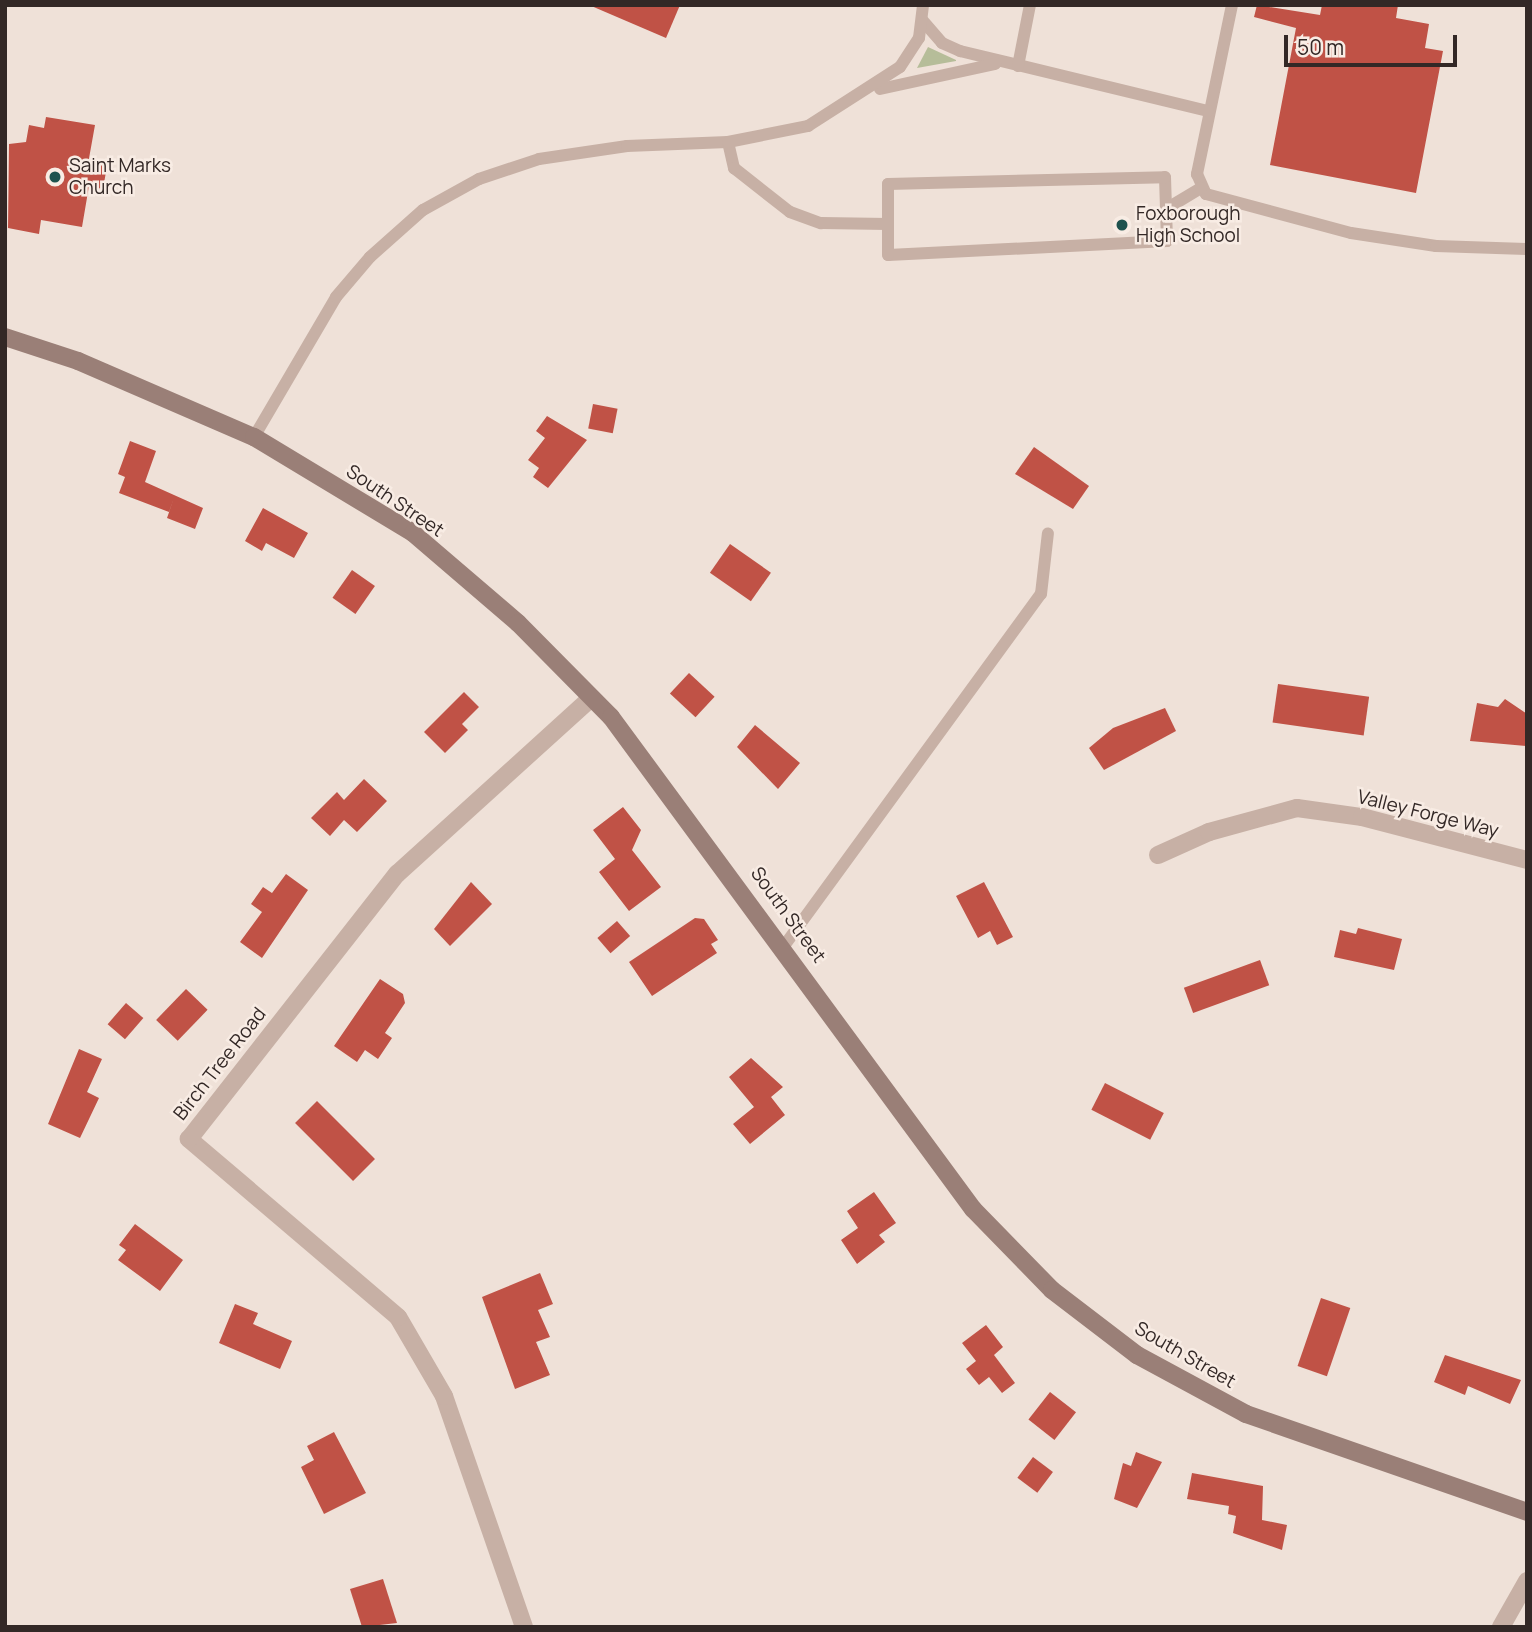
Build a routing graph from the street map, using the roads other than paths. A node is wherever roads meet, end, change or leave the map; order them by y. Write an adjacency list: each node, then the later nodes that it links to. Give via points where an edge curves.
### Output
1 (923, 5): 4 (lane)
2 (1030, 5): 6 (lane)
3 (1232, 5): 8 (lane)
4 (923, 21): 5 (lane, via 942,43); 7 (lane, via 901,67)
5 (1002, 62): 6 (lane); 7 (lane, via 922,75)
6 (1018, 66): 8 (lane)
7 (866, 94): 9 (lane, via 808,126)
8 (1208, 111): 10 (lane, via 1197,174)
9 (728, 142): 12 (lane, via 730,163 743,178 790,212 821,223); 15 (lane, via 627,146 531,160 424,210 392,234 336,297)
10 (1200, 188): 11 (lane); 13 (lane, via 1237,206 1351,233 1436,246)
11 (1166, 209): 12 (lane, via 1167,241 888,255); 12 (lane, via 1165,177 888,184)
12 (888, 224)
13 (1527, 249)
14 (5, 337): 15 (main road, South Street, via 78,360)
15 (254, 436): 17 (main road, South Street, via 413,533 518,623)
16 (1048, 533): 20 (lane, via 1041,594)
17 (591, 698): 20 (main road, South Street); 23 (street, Birch Tree Road, via 397,874 189,1139 398,1317 444,1396)
18 (1158, 855): 19 (street, Valley Forge Way, via 1209,832 1297,808 1362,817)
19 (1527, 860)
20 (784, 946): 21 (main road, South Street, via 973,1209 1052,1290 1137,1355 1246,1414)
21 (1527, 1512)
22 (1527, 1581): 24 (street)
23 (524, 1627)
24 (1500, 1627)

